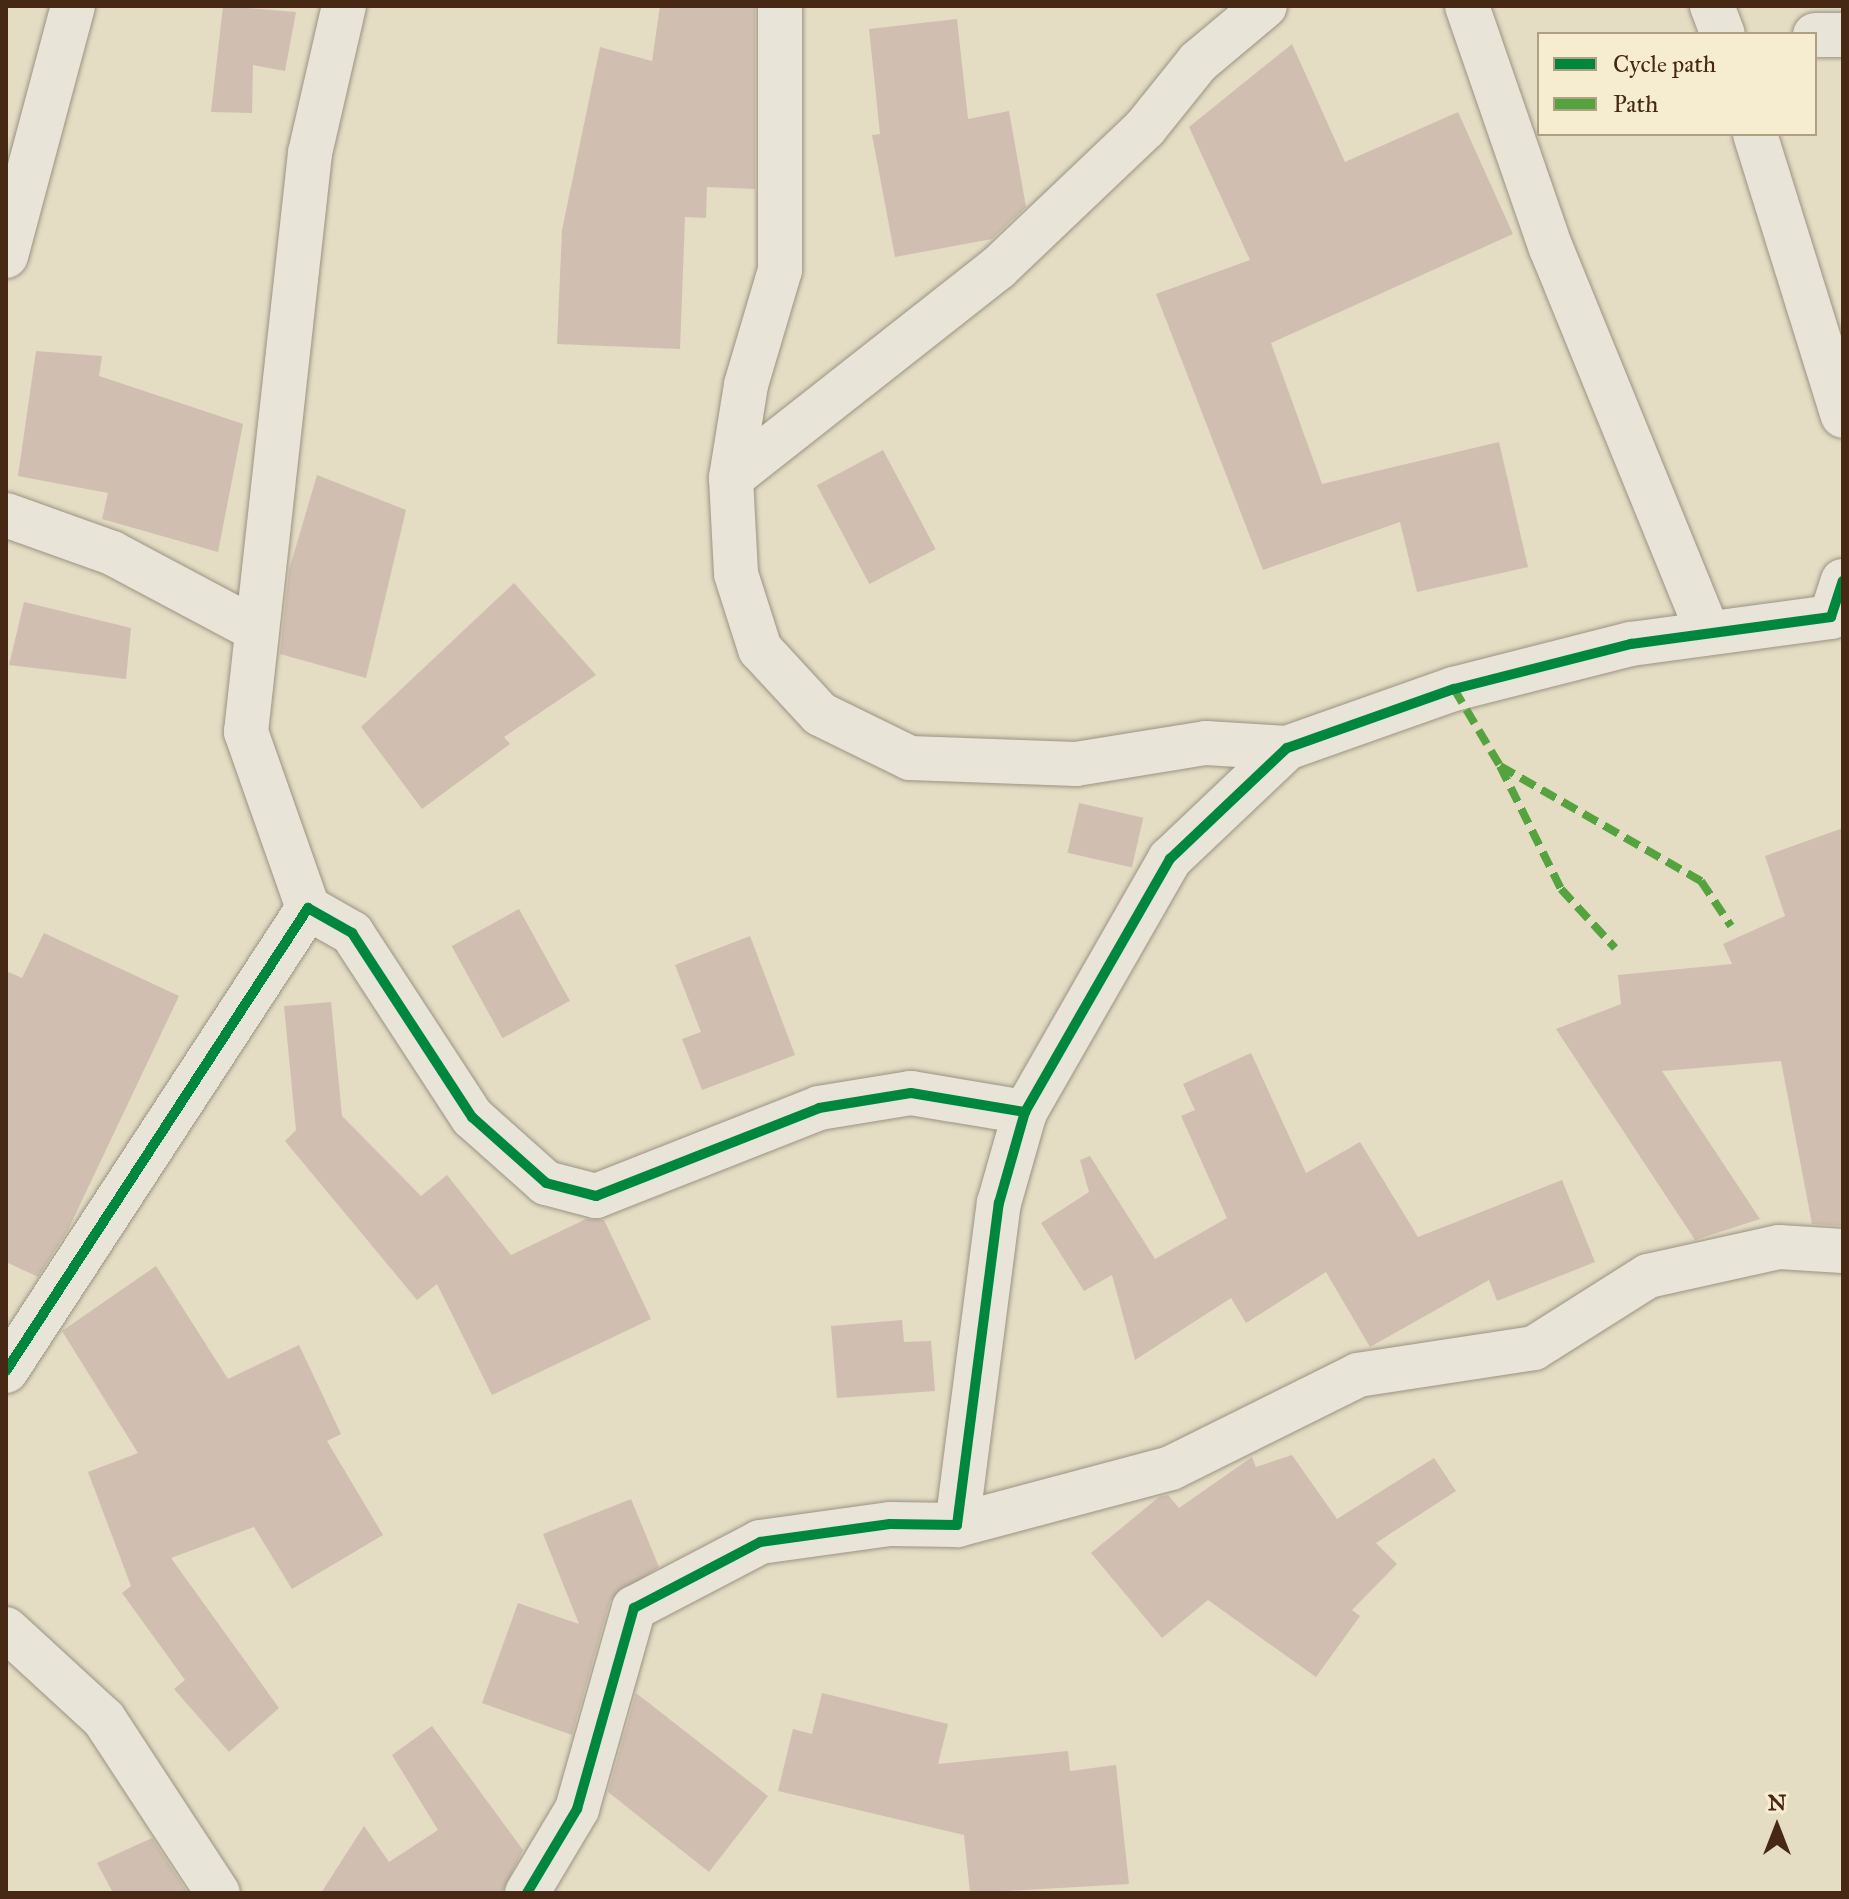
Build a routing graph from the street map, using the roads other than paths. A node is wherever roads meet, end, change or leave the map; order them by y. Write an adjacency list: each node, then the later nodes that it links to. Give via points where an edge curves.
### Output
1 (73, 6): 11 (street)
2 (344, 6): 16 (street, via 310,153)
3 (780, 6): 13 (street, via 780,270 746,385)
4 (1265, 6): 13 (street, via 1198,62 1145,128 998,268)
5 (1467, 6): 17 (street, via 1551,248)
6 (1712, 6): 7 (street)
7 (1722, 32)
8 (1817, 35): 9 (street)
9 (1843, 35)
10 (1756, 136): 12 (street)
11 (6, 256)
12 (1843, 416)
13 (731, 478): 18 (street, via 736,574 760,649 820,714 910,758 1076,764 1206,743)
14 (6, 515): 16 (street, via 112,553)
15 (1839, 603): 17 (street)
16 (257, 630): 19 (street, via 246,732)
17 (1708, 632): 18 (street, via 1454,689)
18 (1287, 748): 20 (street, via 1170,859)
19 (308, 908): 20 (street, via 352,933 472,1117 546,1183 596,1196 819,1108 911,1093); 22 (street)
20 (1025, 1112): 23 (street, via 994,1232)
21 (1843, 1251): 23 (street, via 1779,1247 1648,1276 1534,1348 1358,1375 1171,1468)
22 (6, 1371)
23 (957, 1525): 26 (street, via 890,1524 760,1542 634,1608 577,1809)
24 (6, 1629): 25 (street, via 104,1719)
25 (218, 1893)
26 (527, 1893)

